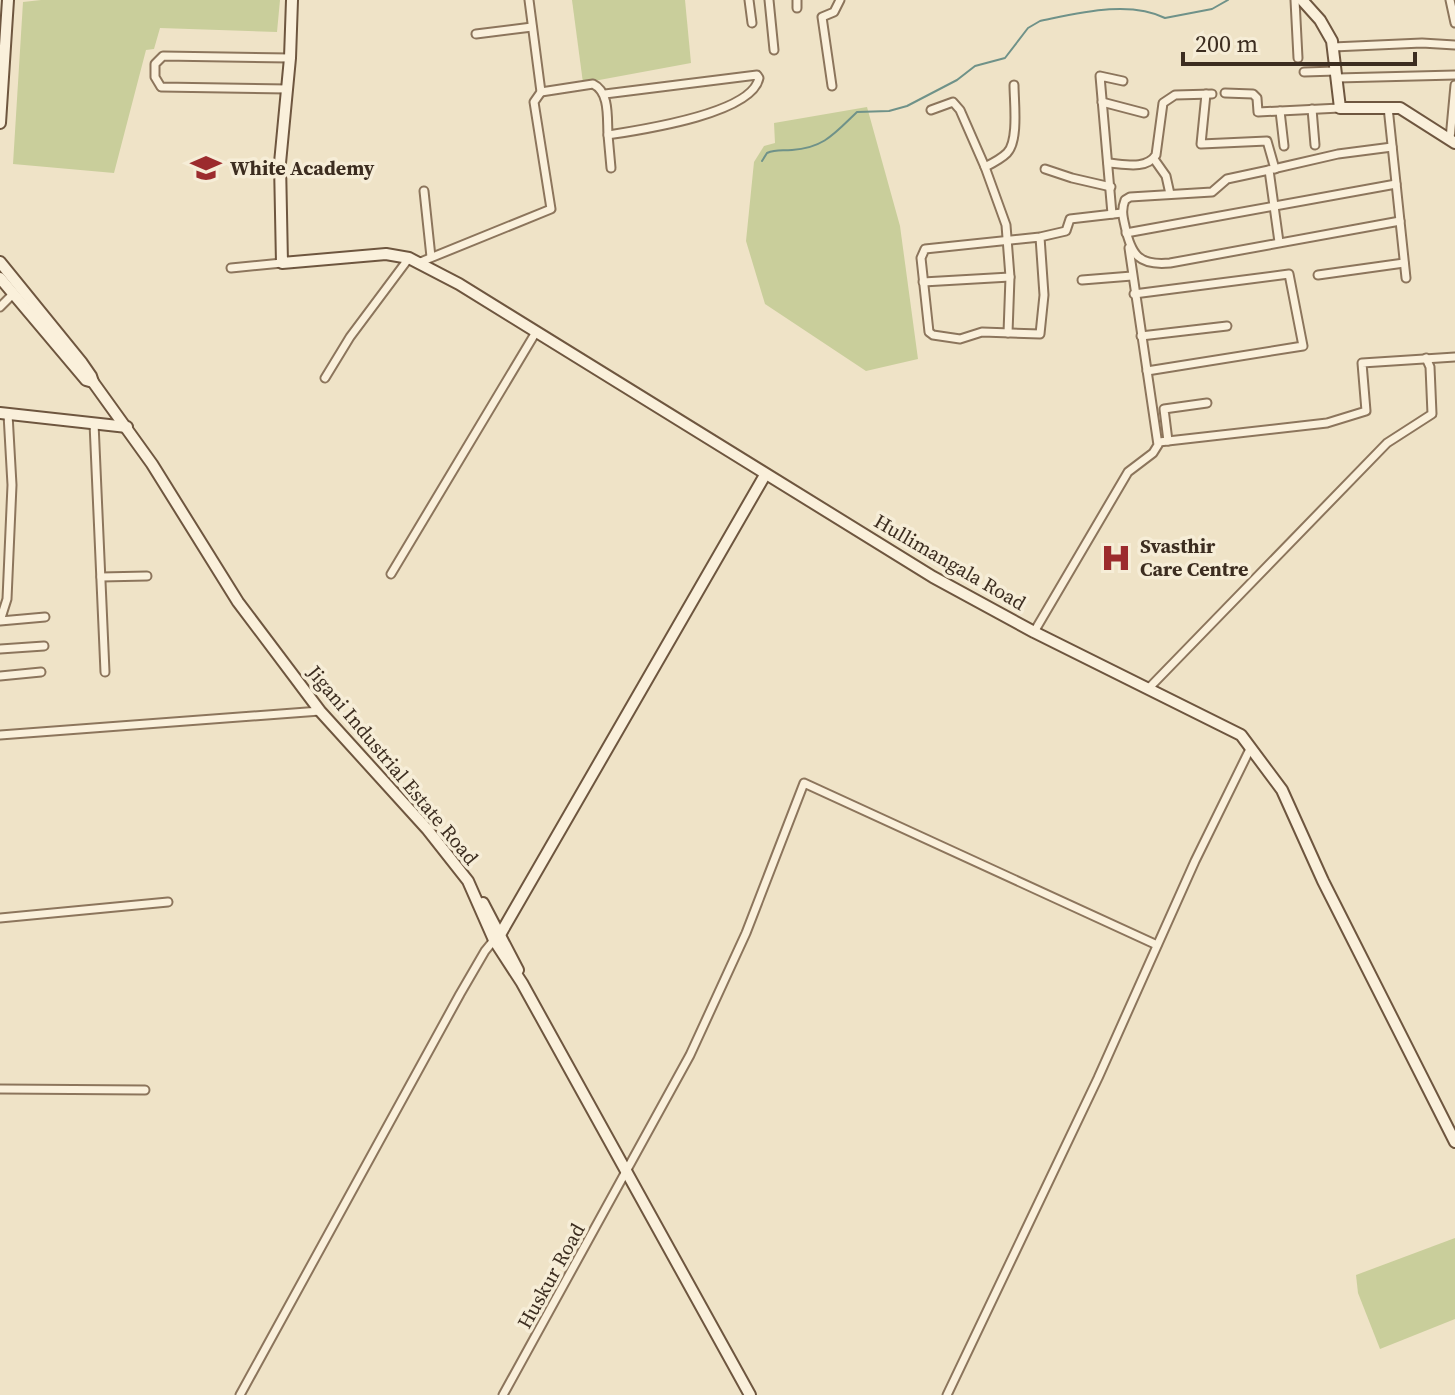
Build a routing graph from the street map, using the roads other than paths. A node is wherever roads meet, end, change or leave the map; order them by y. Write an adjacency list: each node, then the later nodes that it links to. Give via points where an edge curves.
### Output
1 (8, 0): 37 (street)
2 (292, 0): 17 (street)
3 (529, 0): 12 (street)
4 (749, 0): 10 (street)
5 (769, 0): 16 (street)
6 (840, 0): 25 (street, via 834,12 822,17)
7 (1295, 0): 18 (street)
8 (1302, 0): 15 (street, via 1320,20)
9 (1450, 0): 11 (street)
10 (752, 23)
11 (1455, 23)
12 (532, 27): 13 (street); 27 (street)
13 (476, 34)
14 (1455, 45): 15 (street)
15 (1333, 47): 20 (street)
16 (774, 50)
17 (290, 58): 26 (street); 26 (street, via 163,56 155,64 161,87)
18 (1298, 58)
19 (1304, 72): 20 (street)
20 (1336, 75): 21 (street); 32 (street)
21 (1455, 75)
22 (1123, 81): 30 (street, via 1100,76)
23 (1014, 85): 45 (street, via 1011,148)
24 (1455, 85): 39 (street)
25 (832, 86)
26 (288, 89): 65 (street, via 280,163)
27 (541, 92): 29 (street, via 593,84); 62 (street, via 534,102 551,209)
28 (1225, 93): 35 (street, via 1253,94 1258,112)
29 (605, 94): 38 (street); 38 (street, via 759,78 756,87 721,110)
30 (1102, 102): 36 (street); 44 (street)
31 (1388, 107): 32 (street); 39 (street, via 1400,108); 42 (street)
32 (1340, 108): 33 (street)
33 (1312, 109): 35 (street); 40 (street)
34 (931, 110): 45 (street, via 953,102)
35 (1280, 111): 41 (street)
36 (1144, 113)
37 (0, 123)
38 (608, 135): 46 (street)
39 (1452, 141)
40 (1315, 145)
41 (1284, 146)
42 (1392, 147): 48 (street); 49 (street)
43 (1154, 159): 44 (street, via 1144,164); 48 (street, via 1163,103 1175,95 1209,94 1201,144 1267,141); 52 (street)
44 (1108, 163): 50 (street)
45 (985, 167): 59 (street)
46 (611, 168)
47 (1045, 169): 50 (street)
48 (1272, 169): 52 (street, via 1230,178 1212,192); 53 (street)
49 (1396, 184): 53 (street); 56 (street)
50 (1111, 187): 55 (street)
51 (424, 191): 62 (street)
52 (1170, 194): 54 (street, via 1130,197)
53 (1274, 206): 57 (street); 60 (street)
54 (1122, 213): 55 (street); 57 (street)
55 (1112, 214): 58 (street, via 1070,219 1066,231)
56 (1400, 221): 60 (street); 66 (street)
57 (1126, 233): 61 (street)
58 (1040, 237): 59 (street); 80 (street, via 1042,331 1037,336)
59 (1008, 240): 70 (street); 74 (street, via 925,249)
60 (1279, 242): 61 (street, via 1161,264 1139,258)
61 (1129, 246): 69 (street)
62 (431, 257): 63 (street)
63 (413, 260): 65 (street, Hullimangala Road, via 386,254); 79 (street, Hullimangala Road); 85 (street, via 350,337)
64 (0, 262): 86 (street)
65 (282, 263): 67 (street, Hullimangala Road)
66 (1404, 263): 68 (street); 72 (street)
67 (231, 268)
68 (1318, 275)
69 (1132, 276): 73 (street); 76 (street)
70 (1010, 277): 74 (street); 80 (street)
71 (0, 278): 75 (street, Jigani Industrial Estate Road)
72 (1406, 278)
73 (1082, 280)
74 (923, 282): 80 (street, via 927,326 933,335 963,339 982,332)
75 (13, 294): 77 (street); 86 (street, Jigani Industrial Estate Road)
76 (1134, 294): 81 (street); 84 (street, via 1289,274 1303,346)
77 (0, 307)
78 (1227, 326): 81 (street)
79 (536, 332): 92 (street, Hullimangala Road); 93 (street)
80 (1008, 333)
81 (1141, 336): 84 (street)
82 (1455, 357): 83 (street)
83 (1426, 358): 91 (street, via 1362,363 1366,411 1327,423); 103 (street, via 1432,414 1387,443)
84 (1147, 371): 91 (street)
85 (325, 378)
86 (93, 382): 90 (street, Jigani Industrial Estate Road)
87 (1207, 403): 91 (street, via 1164,409)
88 (4, 414): 89 (street); 96 (street, via 12,485 7,599 0,621)
89 (94, 423): 90 (street); 95 (street)
90 (127, 427): 104 (street, Jigani Industrial Estate Road, via 238,602)
91 (1163, 442): 97 (street, via 1128,472)
92 (765, 475): 97 (street, Hullimangala Road); 109 (street)
93 (391, 574)
94 (147, 576): 95 (street)
95 (101, 577): 101 (street)
96 (45, 617)
97 (1034, 632): 103 (street, Hullimangala Road)
98 (44, 646): 99 (street)
99 (0, 649)
100 (41, 672): 102 (street)
101 (105, 672)
102 (0, 676)
103 (1148, 689): 106 (street, Hullimangala Road, via 1241,735)
104 (320, 711): 105 (street); 109 (street, Jigani Industrial Estate Road, via 468,881)
105 (0, 735)
106 (1251, 747): 110 (street); 113 (street, Hullimangala Road, via 1282,790)
107 (168, 902): 108 (street)
108 (0, 918)
109 (498, 937): 114 (street, Jigani Industrial Estate Road); 115 (street, via 466,983)
110 (1157, 945): 114 (street, Huskur Road, via 804,783 746,933 690,1055); 118 (street)
111 (0, 1089): 112 (street)
112 (145, 1090)
113 (1455, 1142)
114 (627, 1173): 116 (street, Huskur Road); 117 (street)
115 (240, 1395)
116 (503, 1395)
117 (750, 1395)
118 (947, 1395)

